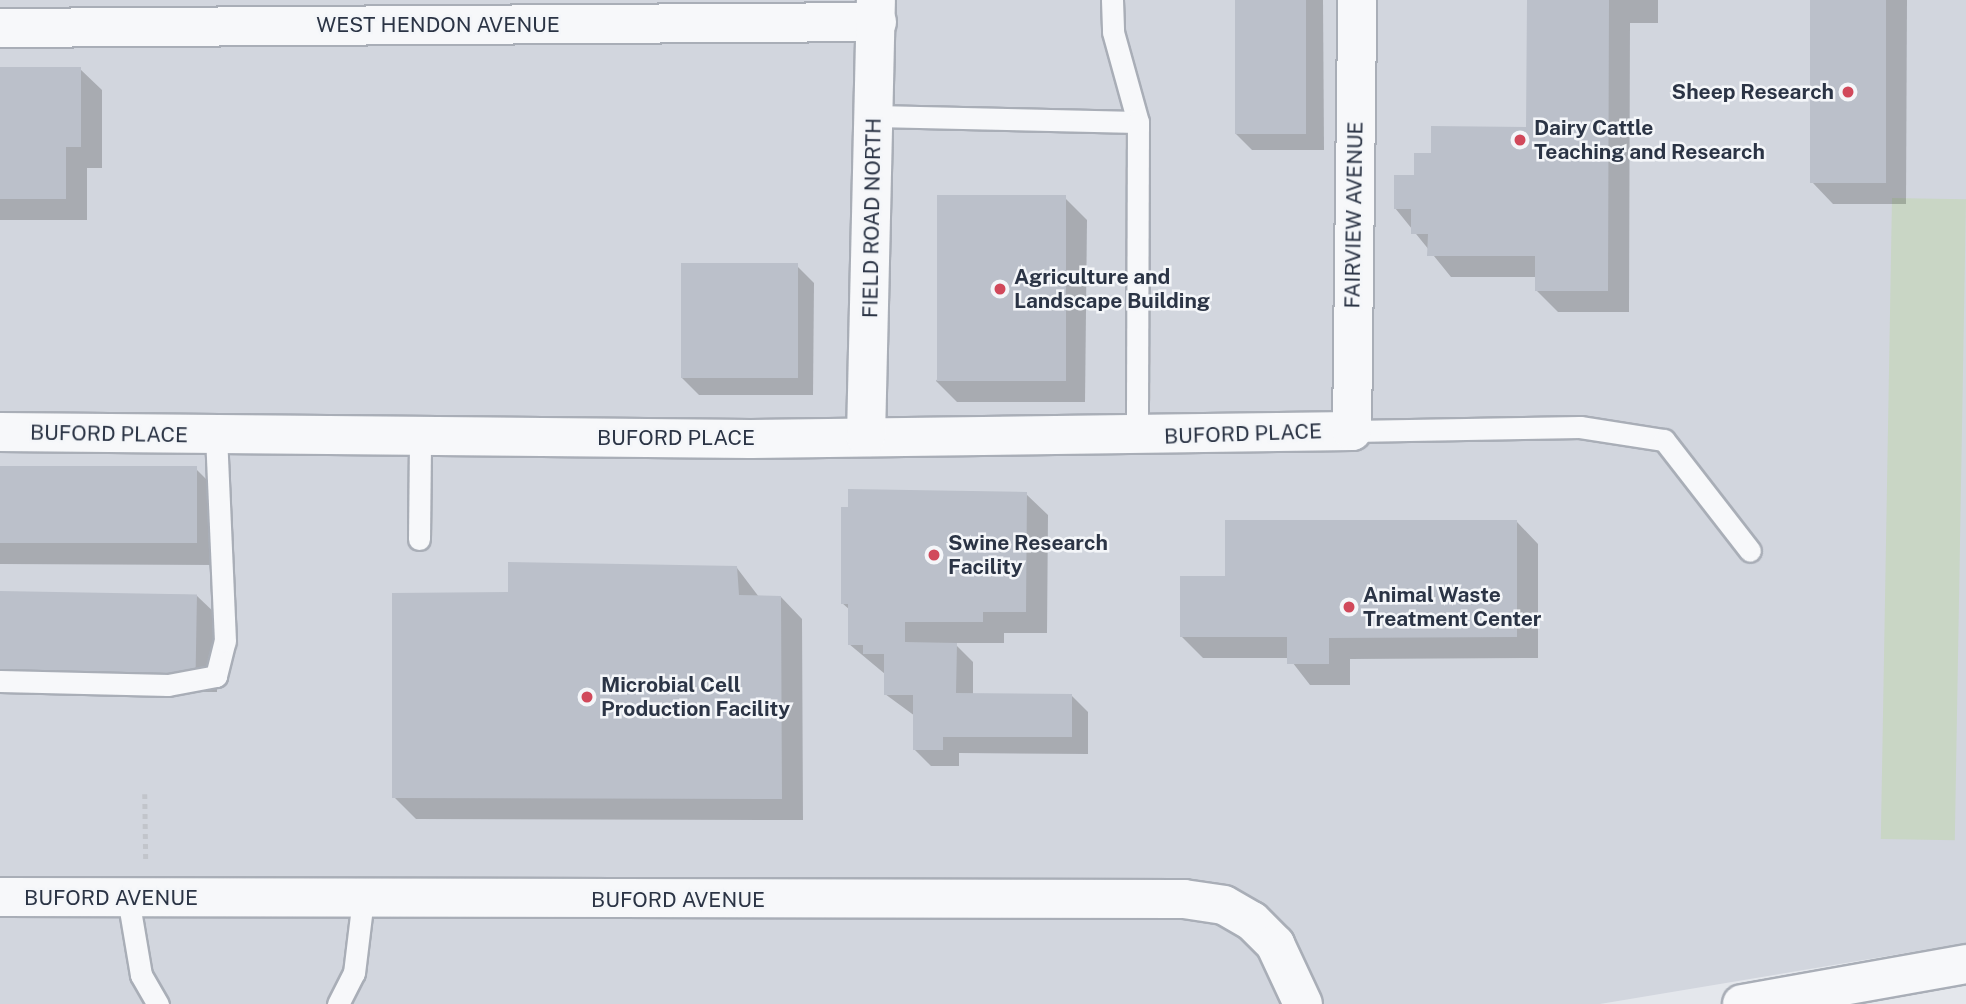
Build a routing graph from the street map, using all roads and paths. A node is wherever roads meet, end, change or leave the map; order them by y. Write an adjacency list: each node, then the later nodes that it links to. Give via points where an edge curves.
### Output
1 (1112, 0): 8 (lane, via 1113,32)
2 (1357, 0): 9 (street, FAIRVIEW AVENUE)
3 (876, 11): 4 (street, WEST HENDON AVENUE); 7 (street, FIELD ROAD NORTH)
4 (643, 12): 5 (street, WEST HENDON AVENUE)
5 (386, 13): 6 (street, WEST HENDON AVENUE)
6 (0, 28)
7 (875, 116): 8 (lane); 13 (street, FIELD ROAD NORTH)
8 (1138, 122): 14 (lane)
9 (1352, 431): 14 (street, BUFORD PLACE); 16 (lane, via 1580,428 1664,440)
10 (0, 432): 11 (street, BUFORD PLACE)
11 (216, 436): 12 (street, BUFORD PLACE); 17 (lane, via 225,641 216,676 168,685)
12 (420, 436): 13 (street, BUFORD PLACE); 15 (lane)
13 (866, 437): 14 (street, BUFORD PLACE)
14 (1137, 437)
15 (419, 539)
16 (1750, 551)
17 (0, 681)
18 (145, 794): 20 (path)
19 (0, 897): 20 (street, BUFORD AVENUE)
20 (137, 898): 21 (street, BUFORD AVENUE); 23 (lane, via 141,975)
21 (363, 899): 24 (lane, via 354,973); 25 (street, BUFORD AVENUE, via 1184,899 1224,905 1252,921 1275,944)
22 (1966, 964): 26 (street)
23 (158, 1004)
24 (338, 1004)
25 (1303, 1004)
26 (1742, 1004)

